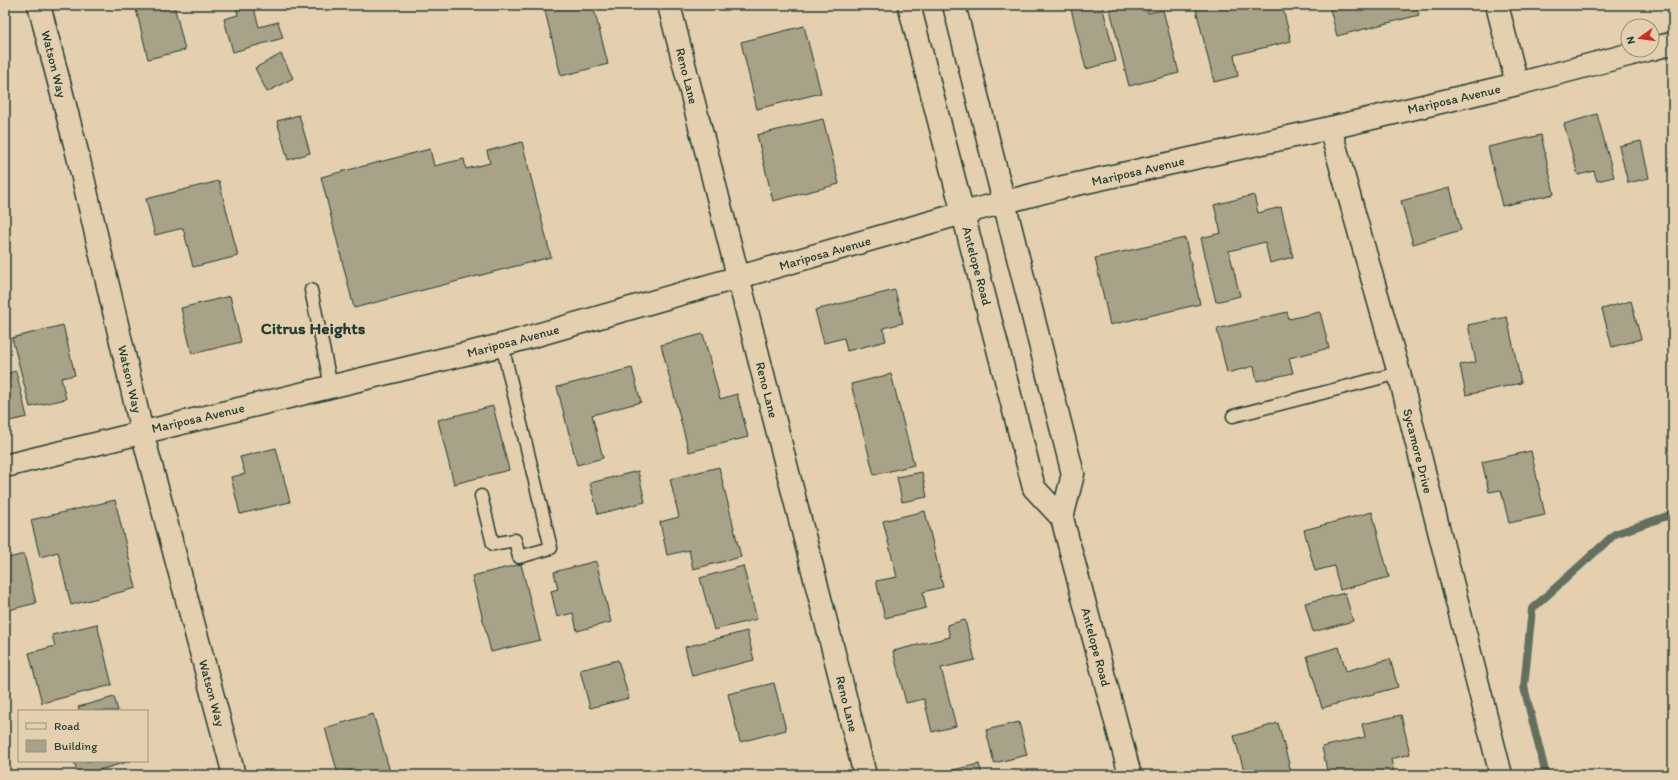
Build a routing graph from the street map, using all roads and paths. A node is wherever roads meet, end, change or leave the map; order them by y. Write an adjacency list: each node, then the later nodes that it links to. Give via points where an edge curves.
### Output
1 (39, 5): 19 (street, Watson Way, via 77,152)
2 (669, 5): 13 (street, Reno Lane)
3 (909, 5): 12 (street, Antelope Road)
4 (954, 5): 11 (street, Antelope Road)
5 (1497, 5): 9 (street)
6 (1673, 43): 7 (street)
7 (1660, 47)
8 (1620, 57): 9 (street, Mariposa Avenue)
9 (1517, 84): 10 (street, Mariposa Avenue)
10 (1330, 128): 11 (street, Mariposa Avenue); 16 (street, Sycamore Drive)
11 (1004, 203): 12 (street, Mariposa Avenue); 22 (street, Antelope Road, via 1073,474)
12 (963, 213): 13 (street, Mariposa Avenue); 22 (street, Antelope Road, via 1034,488)
13 (738, 277): 15 (street, Mariposa Avenue); 24 (street, Reno Lane)
14 (311, 290): 17 (lane)
15 (502, 345): 17 (street, Mariposa Avenue); 21 (lane, via 551,548 519,557 516,540 493,544)
16 (1399, 373): 18 (lane); 26 (street, Sycamore Drive)
17 (331, 386): 19 (street, Mariposa Avenue)
18 (1233, 416)
19 (142, 432): 20 (street, Mariposa Avenue); 23 (street, Watson Way)
20 (5, 466)
21 (481, 496)
22 (1062, 518): 25 (street, Antelope Road)
23 (234, 775)
24 (865, 775)
25 (1130, 775)
26 (1500, 775)

